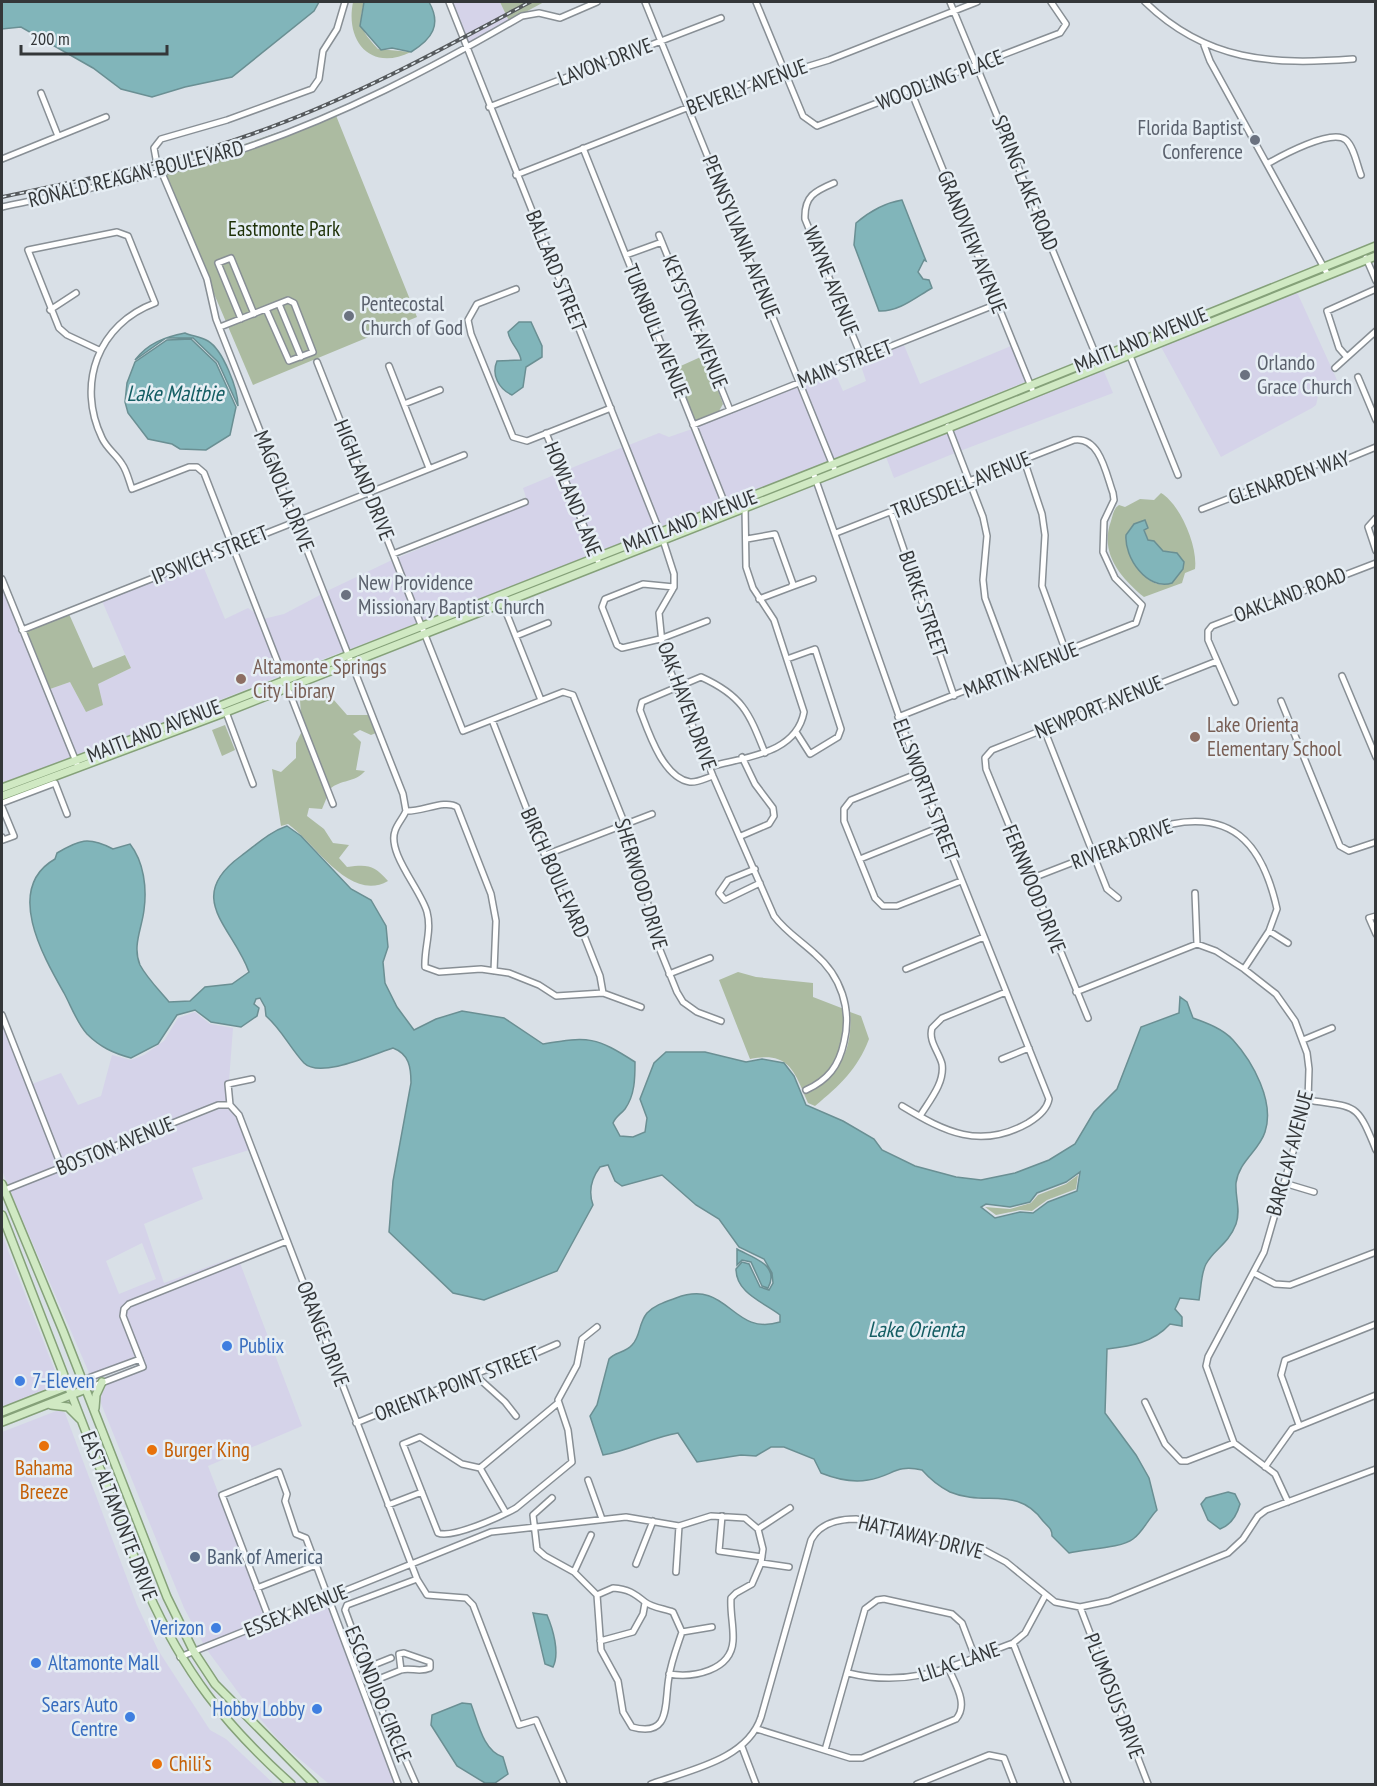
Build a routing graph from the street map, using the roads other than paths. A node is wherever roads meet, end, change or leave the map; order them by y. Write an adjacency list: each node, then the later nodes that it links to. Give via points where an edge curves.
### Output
1 (345, 2): 27 (street, MAGNOLIA DRIVE, via 337,28 323,51 317,85 269,106 161,139 154,148)
2 (449, 2): 14 (street, BALLARD STREET)
3 (597, 2): 14 (street, RONALD REAGAN BOULEVARD, via 560,18 539,13 522,16)
4 (645, 2): 12 (street, PENNSYLVANIA AVENUE)
5 (756, 2): 17 (street)
6 (950, 2): 10 (street, SPRING LAKE ROAD)
7 (977, 2): 10 (street, BEVERLY AVENUE)
8 (1051, 2): 16 (street, WOODLING PLACE, via 1064,20 1065,28 1060,33)
9 (1145, 2): 13 (street)
10 (953, 11): 16 (street, SPRING LAKE ROAD); 17 (street, BEVERLY AVENUE, via 829,60)
11 (722, 18): 12 (street, LAVON DRIVE)
12 (661, 41): 20 (street, LAVON DRIVE); 21 (street, PENNSYLVANIA AVENUE)
13 (1204, 45): 15 (street, via 1276,62); 26 (street)
14 (466, 49): 20 (street, BALLARD STREET); 27 (street, RONALD REAGAN BOULEVARD, via 324,117 243,149)
15 (1353, 59)
16 (977, 65): 18 (street, WOODLING PLACE); 58 (street, SPRING LAKE ROAD)
17 (785, 73): 18 (street, WOODLING PLACE, via 803,116 812,125 824,125); 21 (street, BEVERLY AVENUE)
18 (911, 91): 44 (street, GRANDVIEW AVENUE)
19 (41, 93): 23 (street)
20 (489, 108): 28 (street, BALLARD STREET)
21 (689, 108): 24 (street, BEVERLY AVENUE); 66 (street, PENNSYLVANIA AVENUE)
22 (105, 117): 23 (street)
23 (58, 136): 25 (street)
24 (583, 148): 28 (street, BEVERLY AVENUE); 34 (street, TURNBULL AVENUE)
25 (2, 159)
26 (1267, 164): 29 (street, via 1302,146 1338,137 1347,141); 37 (street)
27 (162, 172): 31 (street, RONALD REAGAN BOULEVARD); 51 (street, MAGNOLIA DRIVE, via 207,279)
28 (516, 175): 70 (street, BALLARD STREET)
29 (1361, 175)
30 (834, 183): 60 (street, WAYNE AVENUE, via 809,196 805,219)
31 (2, 207)
32 (1376, 246): 33 (main road, MAITLAND AVENUE)
33 (1363, 251): 36 (street); 37 (main road, MAITLAND AVENUE)
34 (626, 255): 71 (street, KEYSTONE AVENUE, via 661,238); 74 (street, TURNBULL AVENUE)
35 (1376, 256): 36 (main road, MAITLAND AVENUE)
36 (1367, 259): 38 (main road, MAITLAND AVENUE); 39 (street)
37 (1324, 267): 38 (street); 45 (main road, MAITLAND AVENUE)
38 (1328, 274): 48 (main road, MAITLAND AVENUE)
39 (1376, 281)
40 (516, 289): 75 (street, via 477,304 468,320 507,427 518,440 527,441)
41 (1376, 289): 59 (street, via 1327,311 1339,348)
42 (76, 293): 47 (street)
43 (279, 304): 46 (street); 57 (street); 57 (street, via 288,300 294,303 313,352)
44 (997, 304): 60 (street, MAIN STREET); 68 (street, GRANDVIEW AVENUE)
45 (1226, 306): 48 (main road); 52 (main road, MAITLAND AVENUE)
46 (266, 309): 49 (street); 57 (street, via 289,361)
47 (51, 310): 55 (street, via 62,331); 55 (street, via 28,250 125,233 155,303 124,319)
48 (1239, 310): 54 (main road, MAITLAND AVENUE)
49 (254, 314): 50 (street); 50 (street, via 231,258 218,263)
50 (241, 319): 51 (street)
51 (220, 327): 91 (street, MAGNOLIA DRIVE)
52 (1170, 328): 54 (street); 56 (main road, MAITLAND AVENUE)
53 (1376, 331): 59 (street)
54 (1173, 336): 56 (main road, MAITLAND AVENUE)
55 (99, 350): 95 (street, via 91,382 94,419 107,448 121,462 132,489 197,466 204,473)
56 (1127, 350): 58 (main road, MAITLAND AVENUE); 62 (main road, MAITLAND AVENUE); 81 (street)
57 (301, 357)
58 (1097, 357): 62 (street, SPRING LAKE ROAD); 68 (main road, MAITLAND AVENUE)
59 (1346, 357): 64 (street)
60 (862, 358): 66 (street, MAIN STREET)
61 (317, 362): 84 (street, HIGHLAND DRIVE)
62 (1100, 365): 68 (main road, MAITLAND AVENUE)
63 (389, 366): 69 (street)
64 (1335, 368)
65 (1359, 377): 72 (street)
66 (799, 382): 71 (street, MAIN STREET); 80 (street, PENNSYLVANIA AVENUE)
67 (440, 390): 69 (street)
68 (1032, 390): 73 (main road, MAITLAND AVENUE)
69 (404, 404): 79 (street)
70 (610, 408): 75 (street); 93 (street, BALLARD STREET)
71 (730, 410): 74 (street, MAIN STREET)
72 (1376, 420)
73 (947, 424): 80 (main road, MAITLAND AVENUE); 83 (street)
74 (693, 425): 88 (street, TURNBULL AVENUE)
75 (546, 433): 98 (street, HOWLAND LANE)
76 (1376, 447): 87 (street, GLENARDEN WAY, via 1315,465)
77 (464, 455): 79 (street, IPSWICH STREET)
78 (1024, 460): 83 (street, TRUESDELL AVENUE); 109 (street, TRUESDELL AVENUE, via 1074,440 1086,440 1095,447 1114,500 1102,536 1108,566 1123,587 1138,599); 116 (street, via 1042,514 1045,598)
79 (429, 468): 84 (street, IPSWICH STREET)
80 (834, 468): 82 (main road, MAITLAND AVENUE)
81 (1178, 475)
82 (815, 476): 86 (main road, MAITLAND AVENUE); 88 (main road, MAITLAND AVENUE); 92 (street, ELLSWORTH STREET)
83 (969, 482): 89 (street, TRUESDELL AVENUE); 120 (street, via 987,536 985,598)
84 (369, 492): 91 (street, IPSWICH STREET); 97 (street, HIGHLAND DRIVE)
85 (525, 502): 97 (street)
86 (745, 507): 88 (main road, MAITLAND AVENUE); 94 (street)
87 (1202, 509)
88 (727, 510): 93 (main road, MAITLAND AVENUE)
89 (891, 512): 92 (street, TRUESDELL AVENUE); 124 (street, BURKE STREET)
90 (1376, 518): 96 (street, via 1368,527)
91 (296, 521): 95 (street, IPSWICH STREET); 117 (street, MAGNOLIA DRIVE)
92 (836, 533): 129 (street, ELLSWORTH STREET)
93 (662, 536): 98 (main road, MAITLAND AVENUE); 100 (main road, MAITLAND AVENUE); 105 (street)
94 (747, 539): 106 (street, via 775,534); 107 (street, via 746,567)
95 (232, 546): 112 (street, IPSWICH STREET); 122 (street)
96 (1376, 551)
97 (393, 554): 113 (street, HIGHLAND DRIVE)
98 (596, 557): 100 (street, HOWLAND LANE); 101 (main road, MAITLAND AVENUE)
99 (1376, 563): 119 (street, OAKLAND ROAD, via 1218,622 1208,631)
100 (599, 565): 102 (main road, MAITLAND AVENUE)
101 (562, 571): 102 (street); 108 (main road, MAITLAND AVENUE)
102 (566, 578): 108 (main road, MAITLAND AVENUE)
103 (2, 579): 112 (street)
104 (813, 579): 106 (street)
105 (674, 587): 115 (street, OAK HAVEN DRIVE, via 659,613); 115 (street, via 643,584 605,599 602,607 617,645 622,648)
106 (791, 587): 107 (street)
107 (759, 599): 118 (street, via 769,609)
108 (501, 600): 113 (main road, MAITLAND AVENUE); 114 (street)
109 (1140, 617): 116 (street, MARTIN AVENUE, via 1131,627)
110 (706, 621): 115 (street)
111 (548, 623): 114 (street)
112 (22, 630): 138 (street)
113 (423, 630): 117 (main road, MAITLAND AVENUE); 131 (street, HIGHLAND DRIVE, via 463,731)
114 (516, 636): 125 (street)
115 (660, 639): 123 (street, OAK HAVEN DRIVE)
116 (1066, 652): 120 (street, MARTIN AVENUE)
117 (350, 659): 122 (main road, MAITLAND AVENUE); 148 (street, MAGNOLIA DRIVE, via 403,794)
118 (787, 659): 133 (street, via 804,712); 133 (street, via 815,649 842,729 838,737 810,754)
119 (1217, 661): 127 (street); 132 (street, NEWPORT AVENUE)
120 (1013, 674): 124 (street, MARTIN AVENUE)
121 (1342, 676): 136 (street)
122 (286, 684): 128 (main road, MAITLAND AVENUE); 130 (main road, MAITLAND AVENUE); 146 (street)
123 (677, 688): 134 (street, via 701,677 720,685 748,710); 139 (street, OAK HAVEN DRIVE); 142 (street, via 642,702 640,710 657,754 683,780 691,782)
124 (954, 696): 129 (street, MARTIN AVENUE)
125 (542, 700): 131 (street); 151 (street, SHERWOOD DRIVE, via 570,692)
126 (1281, 701): 155 (street, via 1337,841 1344,850 1357,850)
127 (1234, 702)
128 (226, 712): 130 (main road, MAITLAND AVENUE); 143 (street)
129 (898, 717): 141 (street, ELLSWORTH STREET)
130 (198, 719): 138 (main road, MAITLAND AVENUE); 140 (main road, MAITLAND AVENUE)
131 (492, 720): 156 (street, BIRCH BOULEVARD)
132 (1044, 729): 137 (street, NEWPORT AVENUE, via 992,750); 157 (street)
133 (796, 732): 134 (street)
134 (765, 753): 135 (street)
135 (742, 757): 139 (street); 153 (street, via 774,816 769,824)
136 (1376, 757)
137 (985, 758): 160 (street, FERNWOOD DRIVE)
138 (75, 760): 140 (street); 144 (main road, MAITLAND AVENUE)
139 (709, 767): 142 (street, OAK HAVEN DRIVE)
140 (78, 768): 145 (main road, MAITLAND AVENUE)
141 (919, 773): 152 (street, ELLSWORTH STREET); 158 (street, via 851,800 844,809 844,821)
142 (713, 776): 153 (street, OAK HAVEN DRIVE)
143 (253, 784)
144 (2, 788)
145 (2, 796)
146 (333, 804)
147 (2, 805): 149 (street, via 55,783); 154 (street, via 14,836 3,840)
148 (406, 811): 174 (street, via 445,804 457,807 491,894 496,921); 174 (street, via 395,828 394,841 426,910 429,932 425,967 440,972)
149 (67, 814)
150 (652, 814): 151 (street)
151 (624, 825): 156 (street); 175 (street, SHERWOOD DRIVE)
152 (940, 827): 158 (street); 161 (street, ELLSWORTH STREET)
153 (741, 836): 159 (street, OAK HAVEN DRIVE)
154 (2, 837)
155 (1376, 842)
156 (545, 855): 178 (street, BIRCH BOULEVARD, via 555,884 581,928)
157 (1094, 855): 160 (street, RIVIERA DRIVE); 164 (street, via 1107,889); 166 (street, RIVIERA DRIVE, via 1184,821 1233,829 1252,848 1274,898 1277,909)
158 (860, 859): 161 (street, via 875,898 883,906 897,906)
159 (755, 869): 162 (street, OAK HAVEN DRIVE); 162 (street, via 728,880 719,893 724,900)
160 (1030, 879): 177 (street, FERNWOOD DRIVE)
161 (961, 881): 168 (street, ELLSWORTH STREET)
162 (760, 883): 188 (street, OAK HAVEN DRIVE, via 780,924 818,956 835,977 848,1014 841,1056 823,1082)
163 (1195, 893): 170 (street)
164 (1118, 898)
165 (1372, 917): 167 (street)
166 (1269, 931): 169 (street); 173 (street, RIVIERA DRIVE)
167 (1376, 934)
168 (984, 937): 172 (street); 176 (street, ELLSWORTH STREET)
169 (1288, 943)
170 (1197, 944): 173 (street, BARCLAY AVENUE); 177 (street)
171 (710, 958): 175 (street)
172 (906, 969)
173 (1244, 969): 184 (street, BARCLAY AVENUE, via 1287,1007)
174 (494, 971): 178 (street, via 524,978 556,996)
175 (669, 974): 182 (street, SHERWOOD DRIVE, via 683,1002)
176 (1006, 992): 185 (street, ELLSWORTH STREET); 192 (street, via 942,1018 932,1028 942,1072)
177 (1076, 992): 181 (street, FERNWOOD DRIVE)
178 (603, 993): 179 (street)
179 (641, 1007)
180 (2, 1015): 194 (street)
181 (1088, 1018)
182 (721, 1021)
183 (1332, 1028): 184 (street)
184 (1302, 1040): 189 (street, BARCLAY AVENUE, via 1309,1069)
185 (1029, 1048): 186 (street); 192 (street, ELLSWORTH STREET, via 1048,1105 1034,1119 1017,1129 978,1137 941,1129)
186 (1002, 1059)
187 (252, 1079): 190 (street, via 228,1084)
188 (806, 1090)
189 (1308, 1100): 193 (street, via 1357,1111); 195 (street, BARCLAY AVENUE)
190 (230, 1105): 194 (street, BOSTON AVENUE, via 208,1109); 199 (street, ORANGE DRIVE, via 239,1115)
191 (902, 1106): 192 (street)
192 (920, 1116)
193 (1376, 1150)
194 (62, 1168): 196 (street, BOSTON AVENUE)
195 (1284, 1183): 197 (street); 201 (street, BARCLAY AVENUE)
196 (2, 1188): 207 (main road)
197 (1314, 1192)
198 (2, 1215): 209 (main road, EAST ALTAMONTE DRIVE)
199 (287, 1241): 205 (street, via 129,1304 123,1316); 221 (street, ORANGE DRIVE)
200 (1376, 1252): 201 (street, via 1290,1285 1275,1284)
201 (1254, 1273): 223 (street, BARCLAY AVENUE, via 1206,1366)
202 (1376, 1324): 222 (street, via 1288,1357 1281,1365)
203 (597, 1327): 214 (street, via 582,1339 577,1365)
204 (557, 1344): 206 (street, ORIENTA POINT STREET)
205 (140, 1359): 207 (street); 208 (street, via 143,1366)
206 (475, 1375): 218 (street); 221 (street, ORIENTA POINT STREET)
207 (83, 1380): 209 (main road); 210 (main road)
208 (102, 1382): 210 (street); 216 (main road)
209 (68, 1386): 211 (main road, EAST ALTAMONTE DRIVE); 217 (main road)
210 (86, 1389): 211 (main road); 216 (main road)
211 (72, 1394): 215 (main road); 219 (main road, EAST ALTAMONTE DRIVE)
212 (1376, 1395): 222 (street)
213 (1145, 1402): 223 (street, via 1155,1428 1180,1461)
214 (558, 1403): 225 (street); 233 (street, via 568,1430 572,1462 548,1485)
215 (42, 1406): 219 (main road, via 68,1407); 220 (main road)
216 (95, 1411): 235 (main road)
217 (2, 1412)
218 (516, 1416)
219 (82, 1420): 238 (main road, EAST ALTAMONTE DRIVE)
220 (2, 1422)
221 (356, 1423): 231 (street, ORANGE DRIVE)
222 (1299, 1425): 224 (street)
223 (1234, 1443): 224 (street)
224 (1265, 1467): 230 (street, via 1279,1480)
225 (480, 1468): 228 (street, via 462,1464 420,1437 403,1444); 233 (street)
226 (1376, 1468): 230 (street, HATTAWAY DRIVE)
227 (588, 1480): 236 (street)
228 (422, 1492): 231 (street); 233 (street, via 438,1533 444,1536)
229 (552, 1497): 240 (street, via 533,1515)
230 (1288, 1502): 256 (street, HATTAWAY DRIVE, via 1258,1516 1228,1553 1110,1602)
231 (388, 1505): 246 (street, ORANGE DRIVE)
232 (790, 1508): 241 (street)
233 (506, 1513)
234 (722, 1516): 239 (street); 241 (street, via 745,1518); 243 (street, via 719,1551)
235 (136, 1518): 238 (main road); 262 (main road)
236 (602, 1519): 237 (street, ESSEX AVENUE); 240 (street, ESSEX AVENUE)
237 (653, 1521): 239 (street, ESSEX AVENUE); 245 (street)
238 (121, 1524): 263 (main road, EAST ALTAMONTE DRIVE)
239 (679, 1526): 249 (street)
240 (533, 1528): 246 (street, ESSEX AVENUE, via 491,1532); 248 (street, via 537,1549)
241 (758, 1529): 243 (street, via 763,1549)
242 (591, 1535): 248 (street)
243 (761, 1560): 247 (street); 270 (street, via 752,1584 731,1598 734,1640 730,1656 717,1667 704,1671 684,1676)
244 (316, 1564): 251 (street); 251 (street, via 306,1538 296,1534 279,1472 222,1495); 254 (street)
245 (636, 1564)
246 (412, 1566): 250 (street); 254 (street, ESSEX AVENUE)
247 (789, 1567)
248 (574, 1572): 252 (street)
249 (676, 1572)
250 (417, 1580): 267 (street, ESCONDIDO CIRCLE, via 347,1605 345,1610); 280 (street, via 427,1595 466,1598 473,1605 519,1725 536,1720)
251 (257, 1588): 257 (street)
252 (597, 1595): 255 (street, via 624,1588 639,1595); 260 (street)
253 (1045, 1596): 256 (street, HATTAWAY DRIVE, via 1061,1605); 261 (street, LILAC LANE, via 1025,1633); 272 (street, HATTAWAY DRIVE, via 1006,1562 980,1548 856,1519 827,1525 810,1540)
254 (329, 1598): 257 (street, ESSEX AVENUE); 278 (street)
255 (645, 1603): 259 (street, via 673,1612); 260 (street, via 633,1632)
256 (1080, 1607): 286 (street, PLUMOSUS DRIVE)
257 (269, 1618): 262 (street, ESSEX AVENUE)
258 (712, 1627): 259 (street)
259 (682, 1632): 270 (street)
260 (600, 1641): 270 (street, via 618,1681 623,1712 632,1727 645,1731 660,1724 666,1711)
261 (1012, 1643): 264 (street, LILAC LANE); 285 (street)
262 (194, 1652): 263 (street, ESSEX AVENUE); 277 (main road, via 220,1689)
263 (180, 1657): 276 (main road, EAST ALTAMONTE DRIVE, via 217,1710)
264 (975, 1657): 266 (street, LILAC LANE); 269 (street, via 962,1623 952,1614 884,1599 865,1609)
265 (391, 1658): 267 (street)
266 (948, 1667): 269 (street, LILAC LANE, via 905,1679 885,1680); 274 (street, via 962,1710 951,1723 857,1759)
267 (366, 1668): 271 (street, ESCONDIDO CIRCLE)
268 (401, 1670): 268 (street, via 421,1672 430,1668 430,1662 399,1654); 271 (street)
269 (848, 1673): 274 (street)
270 (669, 1674)
271 (371, 1682): 279 (street, ESCONDIDO CIRCLE, via 396,1748)
272 (757, 1729): 273 (street, HATTAWAY DRIVE); 274 (street)
273 (742, 1747): 281 (street, HATTAWAY DRIVE); 282 (street)
274 (825, 1750)
275 (931, 1782): 283 (street); 284 (street, via 989,1755 1004,1758)
276 (291, 1785)
277 (314, 1785)
278 (398, 1785)
279 (416, 1785)
280 (564, 1785)
281 (651, 1785)
282 (756, 1785)
283 (917, 1785)
284 (1014, 1785)
285 (1068, 1785)
286 (1148, 1785)

